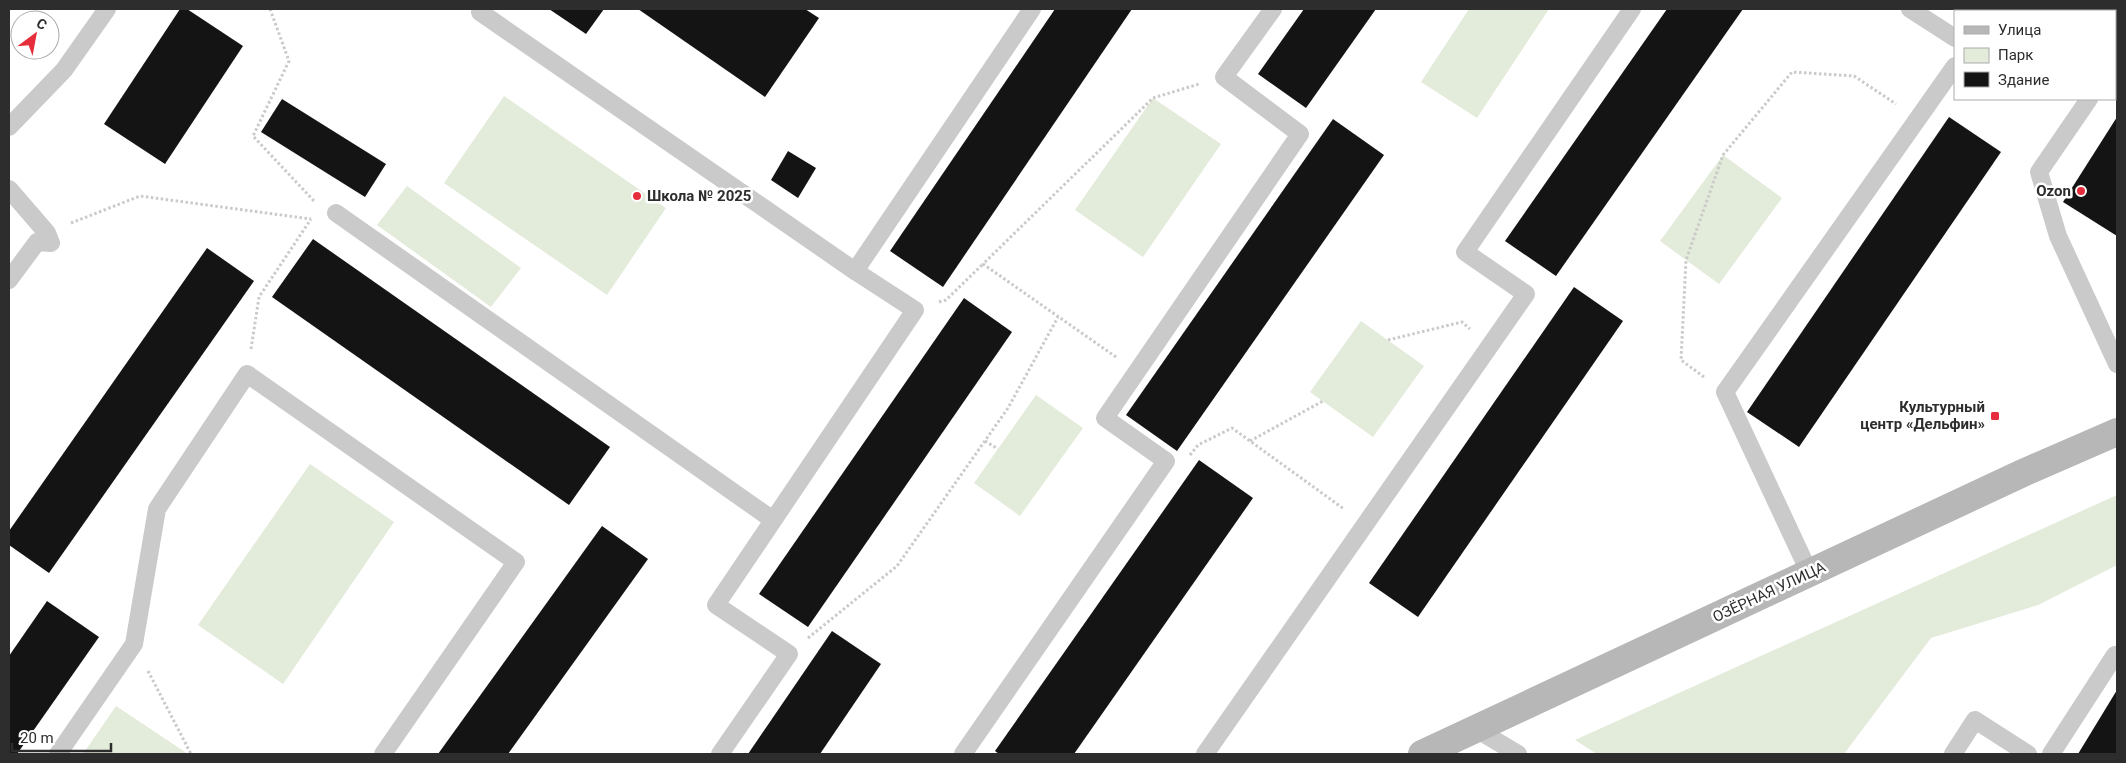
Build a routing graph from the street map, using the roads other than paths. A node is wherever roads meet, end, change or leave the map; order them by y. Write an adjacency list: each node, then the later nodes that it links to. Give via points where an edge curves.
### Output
1 (107, 9): 10 (lane, via 64,70)
2 (482, 9): 13 (lane, via 480,12)
3 (1032, 9): 13 (lane)
4 (1273, 9): 24 (lane, via 1224,77 1300,134 1105,418 1166,461)
5 (1632, 9): 25 (lane, via 1466,252 1526,294)
6 (1910, 9): 7 (lane)
7 (1954, 37)
8 (1954, 67): 18 (lane, via 1725,392)
9 (2088, 100): 15 (lane, via 2040,172 2058,236)
10 (9, 126)
11 (9, 188): 14 (lane, via 47,233 51,243 37,242)
12 (328, 210): 17 (lane)
13 (856, 271): 17 (lane, via 915,310)
14 (9, 280)
15 (2117, 364)
16 (2117, 432): 18 (street, ОЗЁРНАЯ УЛИЦА)
17 (773, 520): 23 (lane, via 716,605 789,654)
18 (1810, 574): 20 (street, ОЗЁРНАЯ УЛИЦА)
19 (2117, 656): 30 (lane, via 2114,654)
20 (1476, 729): 26 (street, ОЗЁРНАЯ УЛИЦА); 27 (lane)
21 (58, 754): 22 (lane, via 134,644 157,509 248,374 516,562)
22 (383, 754)
23 (720, 754)
24 (963, 754)
25 (1205, 754)
26 (1422, 754)
27 (1518, 754)
28 (1953, 754): 29 (lane, via 1975,720)
29 (2028, 754)
30 (2051, 754)

